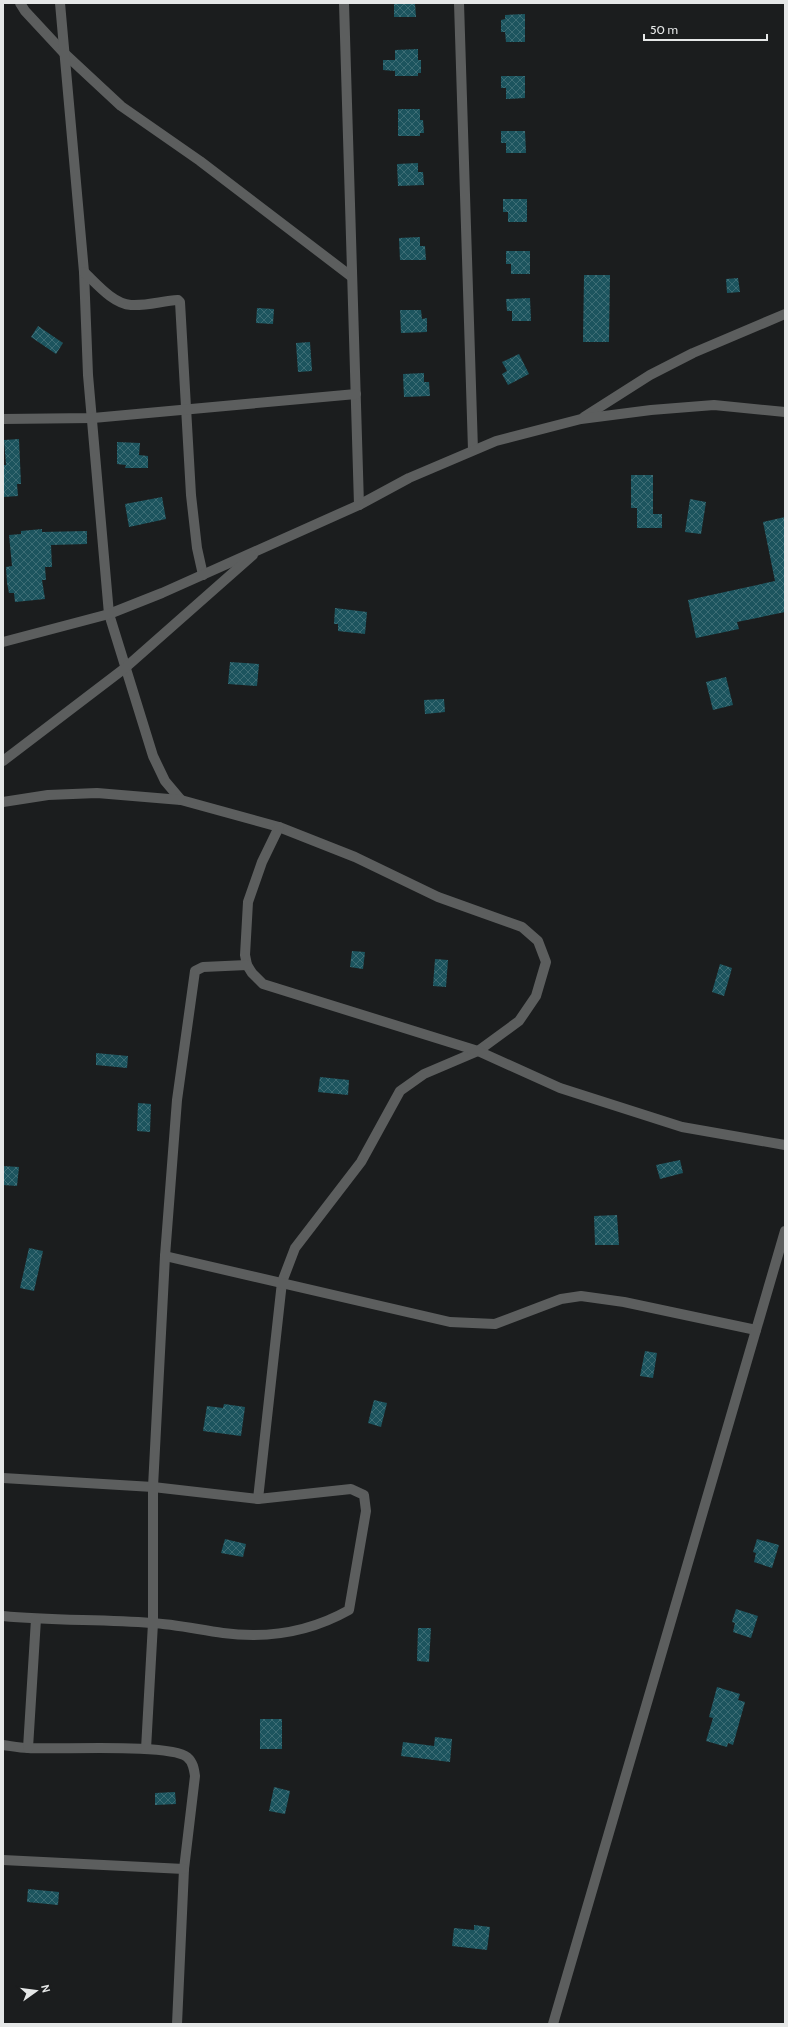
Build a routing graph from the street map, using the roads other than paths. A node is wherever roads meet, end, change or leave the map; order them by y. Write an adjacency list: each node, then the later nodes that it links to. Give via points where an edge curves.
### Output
1 (20, 3): 5 (street)
2 (60, 3): 5 (street)
3 (344, 3): 7 (street)
4 (459, 3): 15 (street)
5 (64, 53): 6 (street); 7 (street, via 121,106 200,161)
6 (84, 272): 10 (street, via 112,297 123,303 131,305 178,300 180,302); 12 (street, via 88,374)
7 (352, 277): 9 (street)
8 (785, 314): 14 (street, via 693,353 656,372)
9 (356, 394): 10 (street); 16 (street)
10 (186, 409): 12 (street); 18 (street, via 191,495 197,548)
11 (785, 412): 14 (street, via 748,407 698,406)
12 (93, 418): 13 (street); 19 (street)
13 (3, 419)
14 (580, 419): 15 (street, via 496,441)
15 (473, 450): 16 (street, via 409,478)
16 (359, 505): 17 (street)
17 (260, 548): 18 (street); 21 (street)
18 (203, 574): 19 (street)
19 (109, 614): 20 (street); 21 (street)
20 (3, 642)
21 (126, 668): 22 (street); 23 (street, via 153,756 165,781)
22 (3, 761)
23 (181, 800): 24 (street, via 97,793 48,795); 25 (street)
24 (3, 802)
25 (279, 827): 26 (street, via 262,862 248,902 244,955); 27 (street, via 374,865 438,897 522,927 538,941 546,962 536,996 519,1021)
26 (247, 965): 27 (street, via 263,984); 30 (street, via 203,967 195,971 177,1100)
27 (478, 1051): 28 (street, via 560,1088 682,1127); 31 (street, via 424,1074 400,1091 361,1162 295,1248)
28 (785, 1145)
29 (785, 1231): 32 (street)
30 (165, 1256): 31 (street); 34 (street)
31 (282, 1282): 32 (street, via 450,1322 495,1324 562,1299 581,1296 624,1302); 35 (street)
32 (756, 1330): 45 (street)
33 (3, 1478): 34 (street)
34 (153, 1487): 35 (street); 38 (street)
35 (258, 1499): 38 (street, via 351,1489 364,1495 366,1511 349,1610 327,1623 280,1635 226,1634)
36 (3, 1616): 37 (street)
37 (36, 1619): 38 (street); 40 (street)
38 (152, 1623): 41 (street)
39 (3, 1745): 40 (street)
40 (28, 1748): 41 (street)
41 (146, 1749): 43 (street, via 187,1756 194,1768)
42 (3, 1860): 43 (street)
43 (184, 1868): 44 (street)
44 (177, 2024)
45 (553, 2024)

